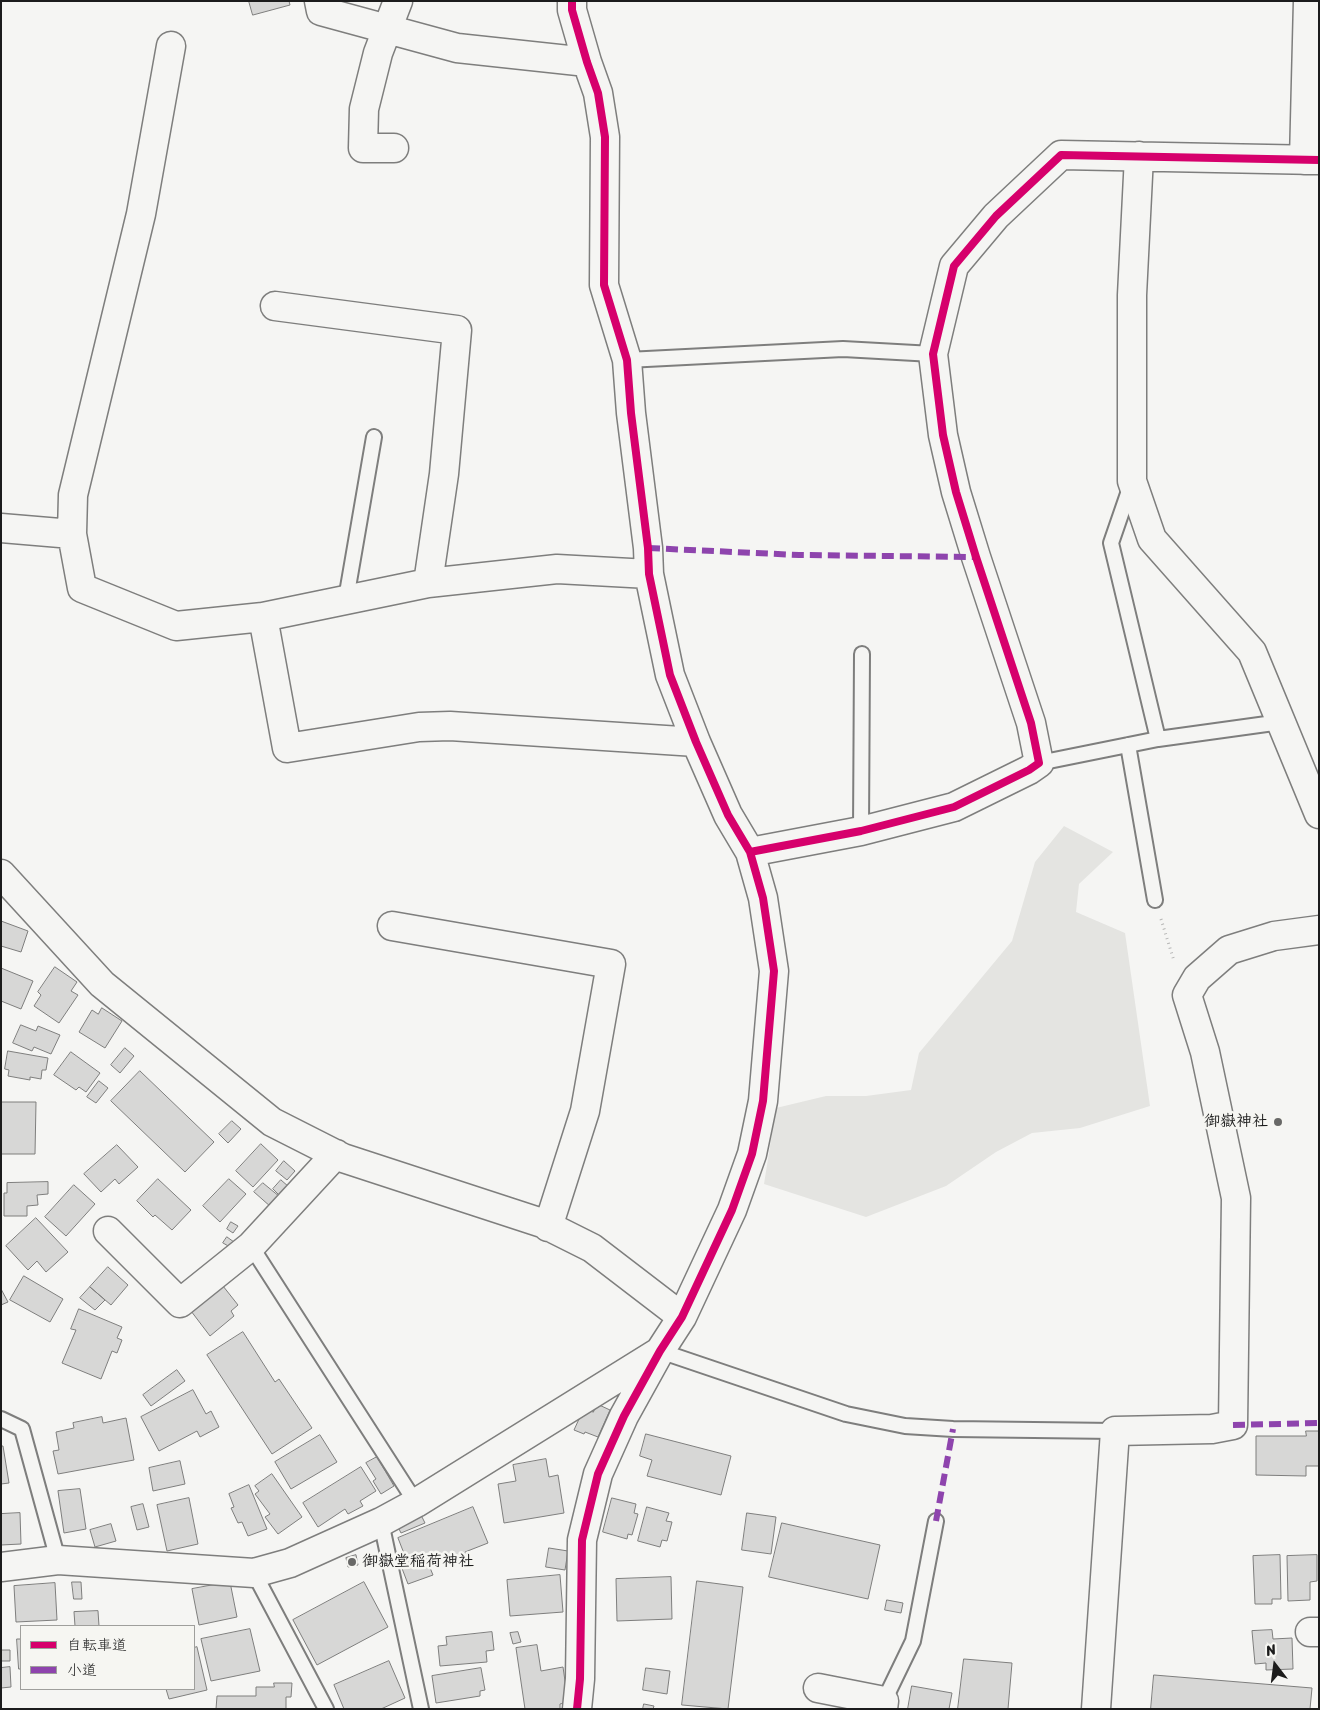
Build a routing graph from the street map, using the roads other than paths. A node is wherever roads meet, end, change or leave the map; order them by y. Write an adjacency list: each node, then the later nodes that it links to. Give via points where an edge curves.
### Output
1 (319, 1): 5 (street, via 322,11)
2 (398, 1): 5 (street)
3 (572, 1): 7 (street)
4 (1308, 1): 10 (street)
5 (388, 29): 7 (street, via 457,48); 8 (street, via 364,109 363,148)
6 (171, 46): 17 (street, via 141,214 73,495)
7 (587, 62): 13 (street, via 598,93 605,137 604,285)
8 (394, 148)
9 (1140, 156): 10 (street); 12 (street, via 1061,155 996,216 954,266); 15 (street, via 1132,295)
10 (1311, 160)
11 (275, 306): 19 (street, via 457,330 444,474)
12 (933, 354): 13 (lane, via 843,349); 27 (street, via 943,435 956,492 1031,723)
13 (627, 360): 18 (street)
14 (374, 437): 20 (lane)
15 (1132, 481): 23 (street, via 1152,539 1252,652); 24 (lane, via 1111,544)
16 (1, 528): 17 (street)
17 (72, 534): 21 (street, via 82,588 176,626)
18 (649, 574): 19 (street, via 557,569); 25 (street, via 670,675)
19 (428, 583): 20 (street)
20 (346, 599): 21 (street)
21 (262, 617): 25 (street, via 287,748 450,726)
22 (862, 654): 29 (lane)
23 (1281, 722): 24 (lane); 28 (street)
24 (1158, 738): 26 (lane)
25 (696, 742): 30 (street, via 728,815)
26 (1128, 746): 27 (lane); 32 (lane)
27 (1039, 763): 29 (street, via 954,807)
28 (1319, 814)
29 (861, 831): 30 (street)
30 (750, 852): 39 (street, via 763,898 774,971 763,1101 752,1154 732,1210)
31 (1, 874): 35 (street, via 102,984 272,1122)
32 (1155, 900)
33 (392, 926): 36 (street, via 611,964 585,1110)
34 (1319, 930): 42 (street, via 1274,936 1229,950 1183,986 1205,1052 1236,1198 1234,1425 1212,1429)
35 (336, 1154): 36 (street); 38 (street)
36 (548, 1227): 39 (street, via 592,1248)
37 (108, 1231): 38 (street, via 180,1303)
38 (251, 1246): 43 (lane)
39 (682, 1317): 40 (street)
40 (660, 1351): 42 (lane, via 846,1414 905,1426); 43 (street); 53 (street, via 624,1416 598,1474 582,1540)
41 (1, 1418): 46 (lane, via 22,1429)
42 (1115, 1431): 54 (street)
43 (416, 1503): 45 (street)
44 (936, 1521): 50 (lane, via 913,1641)
45 (381, 1522): 48 (street, via 290,1563); 52 (lane)
46 (58, 1560): 47 (street); 48 (street)
47 (1, 1566)
48 (254, 1573): 51 (lane)
49 (818, 1688): 50 (street)
50 (884, 1705)
51 (326, 1709)
52 (421, 1709)
53 (577, 1709)
54 (1096, 1709)

